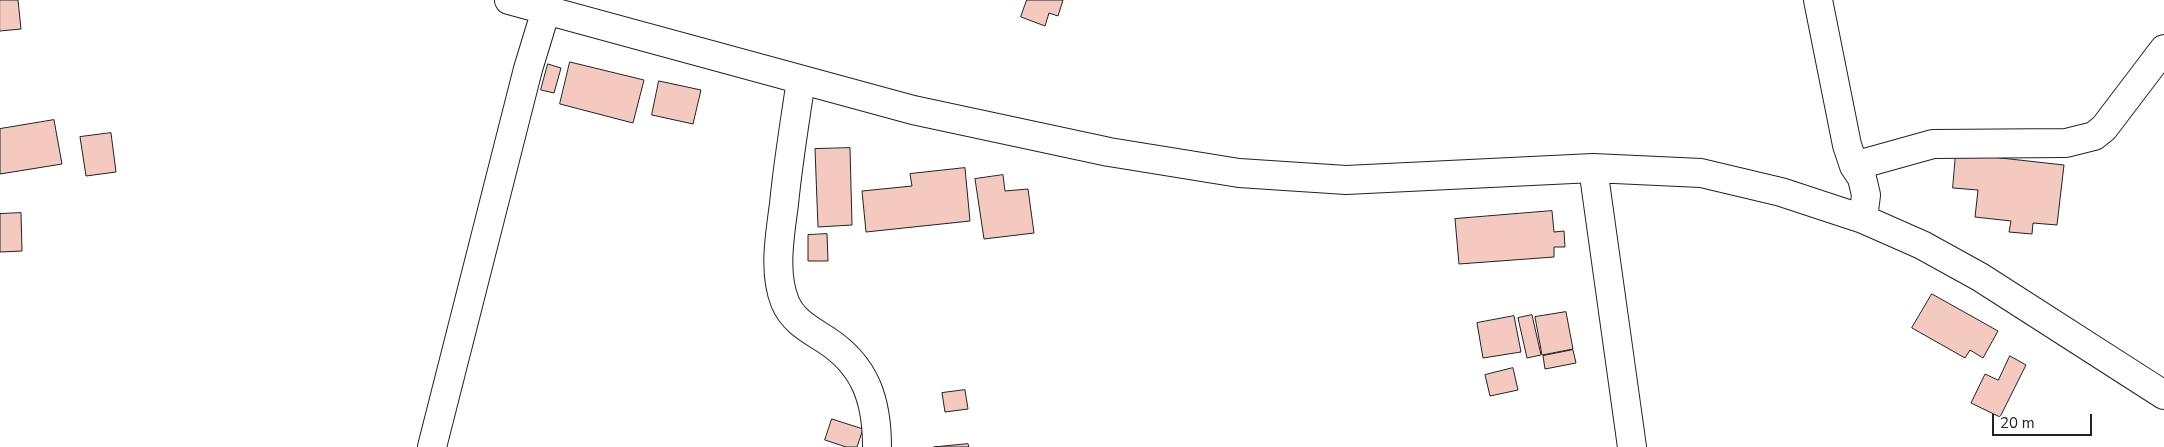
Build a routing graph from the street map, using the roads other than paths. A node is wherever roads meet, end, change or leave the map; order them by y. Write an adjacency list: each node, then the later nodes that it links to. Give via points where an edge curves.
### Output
1 (509, 0): 3 (street)
2 (1818, 0): 6 (street)
3 (546, 10): 5 (street); 10 (street, via 528,69)
4 (2164, 49): 6 (street, via 2104,128 2094,136 2066,143 1933,144)
5 (801, 80): 7 (street, via 913,110 1100,150 1239,173 1346,180); 11 (street, via 780,237 780,287 792,315 834,345 861,373 874,410)
6 (1854, 166): 8 (street, via 1862,178 1866,195)
7 (1593, 168): 8 (street, via 1701,173 1781,192); 12 (street)
8 (1863, 219): 9 (street, via 1922,245 1980,277)
9 (2164, 395)
10 (432, 447)
11 (877, 447)
12 (1632, 447)

